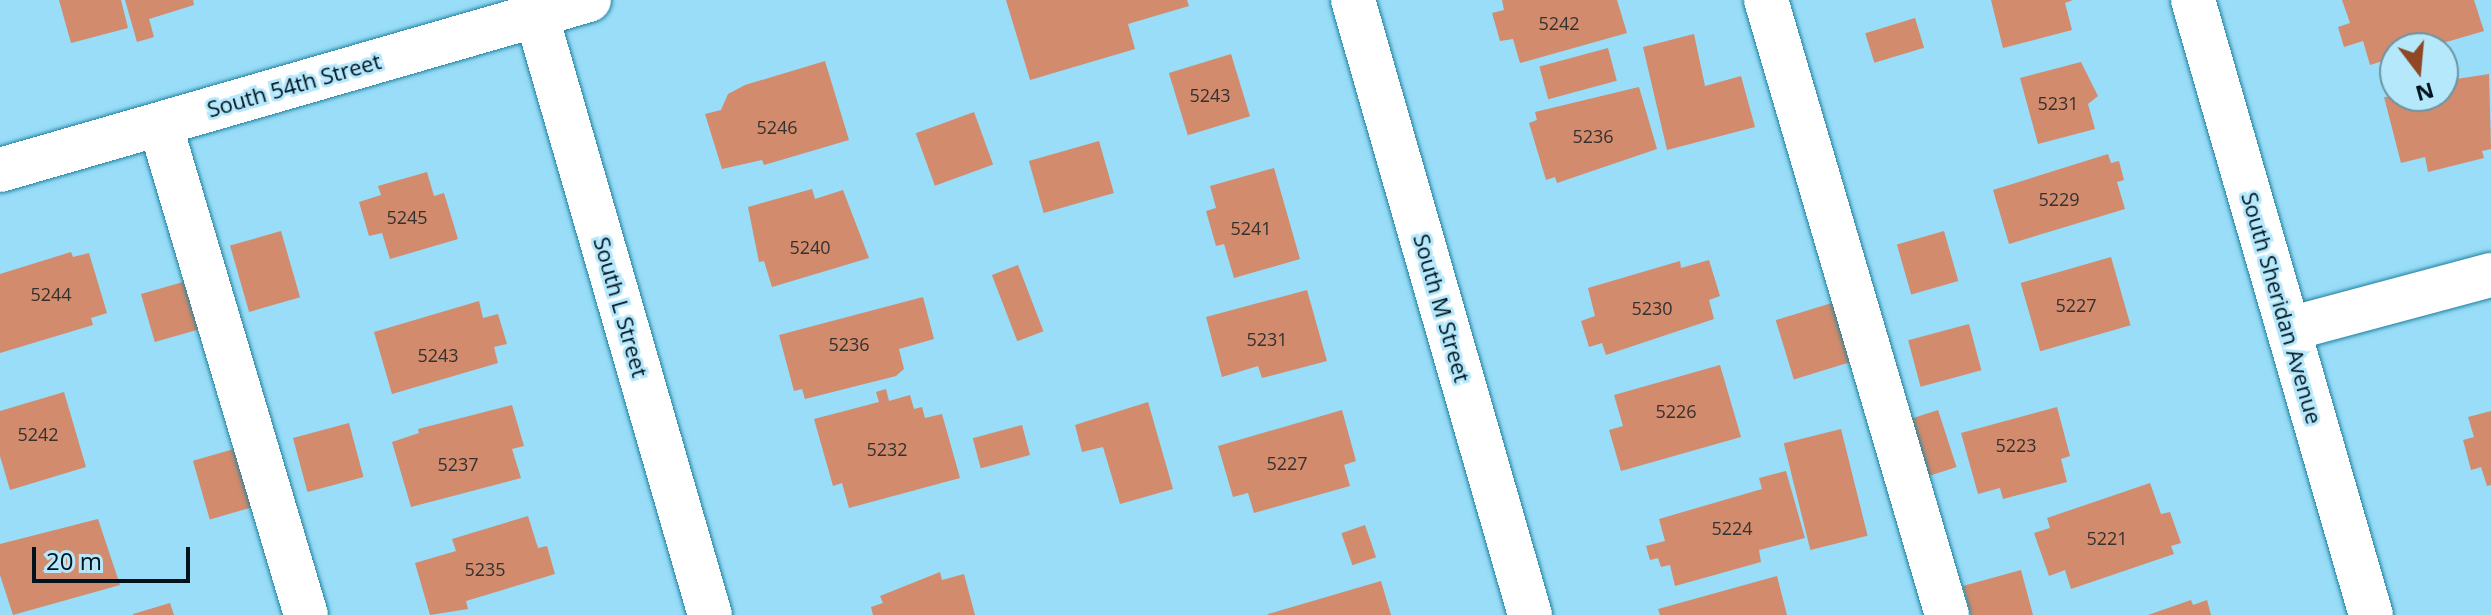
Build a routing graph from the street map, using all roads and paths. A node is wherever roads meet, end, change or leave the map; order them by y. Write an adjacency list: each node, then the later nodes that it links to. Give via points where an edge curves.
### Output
1 (589, 0): 5 (street, South 54th Street)
2 (1353, 0): 12 (street, South M Street)
3 (1766, 0): 13 (street)
4 (2193, 0): 9 (street, South Sheridan Avenue)
5 (534, 8): 6 (street, South 54th Street); 11 (street, South L Street)
6 (160, 124): 7 (street, South 54th Street); 10 (street)
7 (0, 170)
8 (2491, 275): 9 (street)
9 (2289, 329): 14 (street, South Sheridan Avenue)
10 (306, 615)
11 (710, 615)
12 (1530, 615)
13 (1947, 615)
14 (2371, 615)

